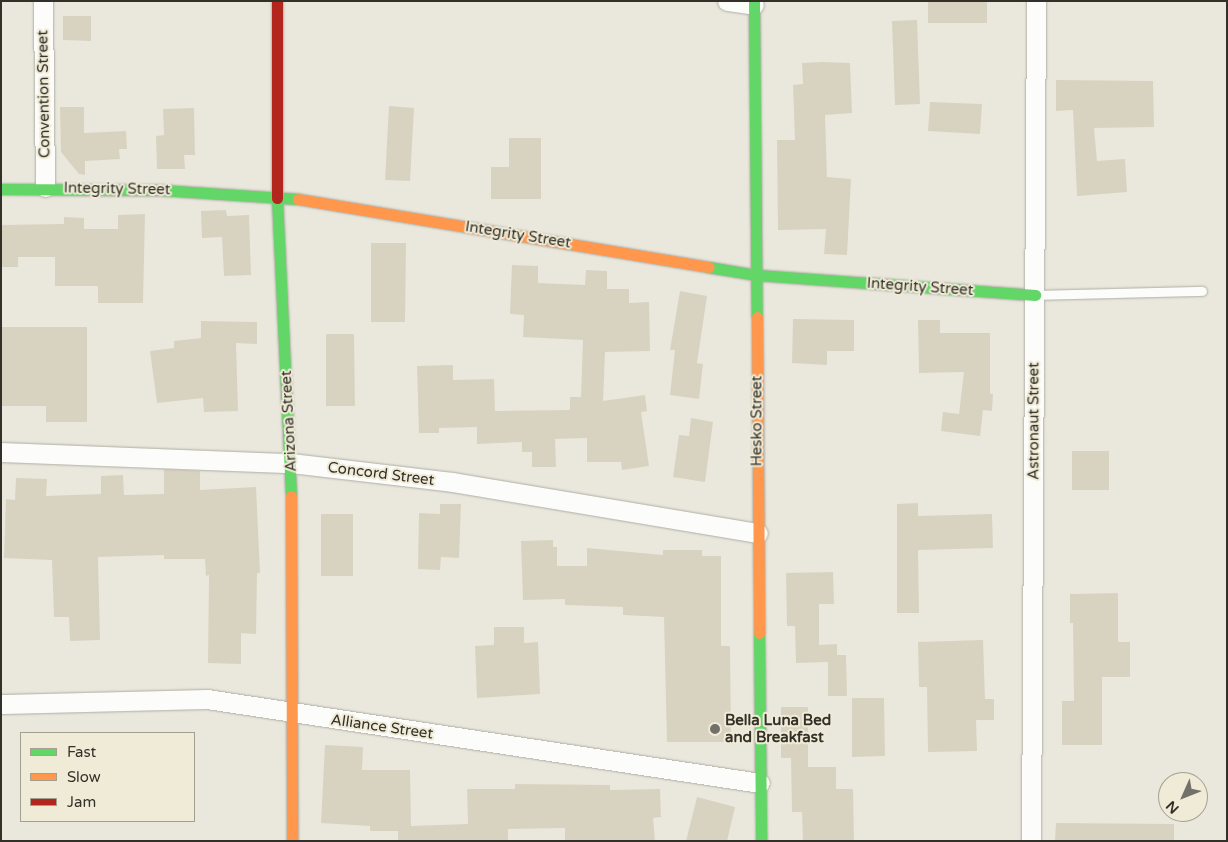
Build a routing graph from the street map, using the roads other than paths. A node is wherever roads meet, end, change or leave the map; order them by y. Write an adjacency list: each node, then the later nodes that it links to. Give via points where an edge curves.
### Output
1 (43, 1): 6 (street, Convention Street)
2 (277, 1): 8 (street, Arizona Street)
3 (727, 1): 5 (street)
4 (1036, 1): 11 (street, Astronaut Street)
5 (754, 3): 9 (street, Hesko Street)
6 (45, 187): 7 (street, Integrity Street); 8 (street, Integrity Street)
7 (1, 189)
8 (277, 196): 9 (street, Integrity Street); 13 (street, Arizona Street)
9 (757, 275): 11 (street, Integrity Street); 14 (street, Hesko Street)
10 (1202, 291): 11 (lane)
11 (1035, 295): 20 (street, Astronaut Street)
12 (1, 452): 13 (street, Concord Street)
13 (291, 463): 14 (street, Concord Street, via 452,482); 16 (street, Arizona Street)
14 (758, 533): 17 (street, Hesko Street)
15 (1, 704): 16 (street, Alliance Street, via 207,699)
16 (291, 713): 17 (street, Alliance Street); 18 (street, Arizona Street)
17 (760, 783): 19 (street, Hesko Street)
18 (292, 841)
19 (761, 841)
20 (1031, 841)

